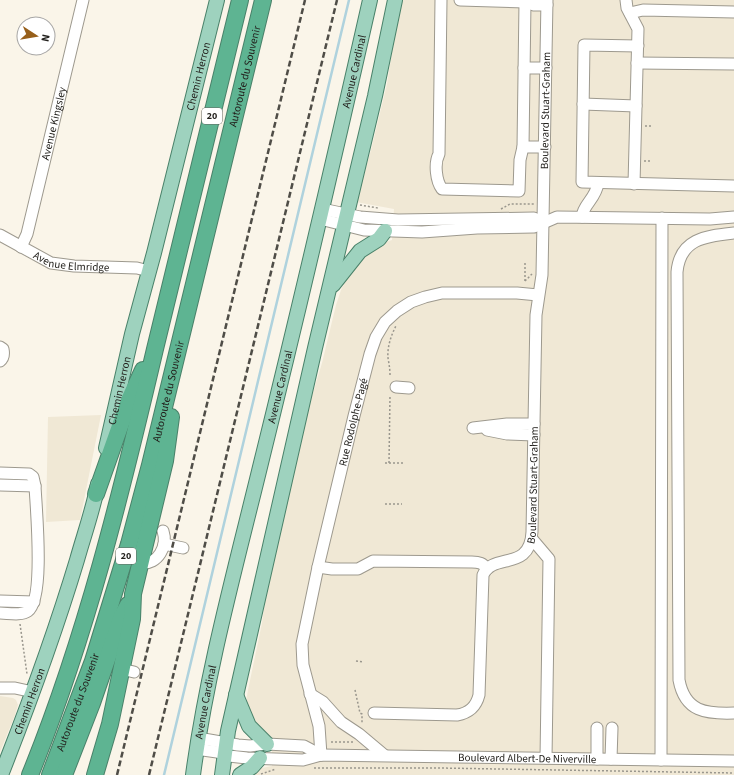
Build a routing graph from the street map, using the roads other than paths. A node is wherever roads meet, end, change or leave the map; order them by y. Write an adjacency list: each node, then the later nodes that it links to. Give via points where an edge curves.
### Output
1 (83, 0): 35 (street, Avenue Kingsley, via 27,234)
2 (217, 0): 36 (main road, Chemin Herron)
3 (240, 0): 40 (highway, Autoroute du Souvenir / 20)
4 (263, 0): 39 (highway, Autoroute du Souvenir / 20)
5 (370, 0): 26 (main road, Avenue Cardinal)
6 (394, 0): 30 (main road)
7 (441, 0): 21 (street, via 438,183 442,189 519,191)
8 (460, 0): 10 (street)
9 (626, 0): 13 (street)
10 (525, 2): 11 (street, via 534,5); 17 (street)
11 (547, 2): 18 (street, Boulevard Stuart-Graham)
12 (734, 12): 13 (street, via 643,10)
13 (630, 13): 14 (street, via 638,29)
14 (638, 46): 15 (street); 19 (street, via 584,45)
15 (637, 63): 16 (street); 20 (street)
16 (734, 64)
17 (524, 68): 18 (street); 21 (street)
18 (546, 68): 22 (street, Boulevard Stuart-Graham)
19 (583, 104): 20 (street); 23 (street, via 582,182)
20 (636, 106): 24 (street)
21 (523, 148): 22 (street)
22 (545, 148): 31 (street, Boulevard Stuart-Graham)
23 (598, 183): 24 (street); 27 (street, via 596,192 584,209)
24 (634, 184): 25 (street)
25 (734, 186)
26 (321, 214): 30 (street); 70 (main road, Avenue Cardinal, via 217,645)
27 (582, 217): 29 (street); 31 (street, via 557,217)
28 (734, 217): 29 (street)
29 (662, 218): 79 (street)
30 (346, 220): 31 (street, via 534,218); 32 (street, via 364,230); 37 (main road)
31 (544, 222): 32 (street, via 534,227 432,232); 38 (street, via 542,275)
32 (385, 231): 37 (main road, via 360,251)
33 (734, 233): 67 (street, via 707,236 691,244 680,258 677,280 679,680 685,697 696,708 710,713)
34 (0, 235): 35 (street, Avenue Elmridge)
35 (21, 247): 36 (street, Avenue Elmridge, via 45,261 58,265 137,268)
36 (149, 271): 50 (main road, Chemin Herron)
37 (330, 289): 65 (main road)
38 (538, 294): 46 (street, Boulevard Stuart-Graham); 56 (street, Rue Rodolphe-Pagé, via 442,293 411,302 390,316 381,328 370,354)
39 (182, 331): 55 (highway, via 165,461); 83 (highway, Autoroute du Souvenir / 20, via 142,497 116,587 86,680)
40 (158, 339): 50 (highway, via 130,398); 82 (highway, Autoroute du Souvenir / 20, via 95,586 59,697)
41 (0, 347): 42 (street, via 4,354)
42 (0, 361)
43 (393, 388): 44 (street)
44 (409, 388)
45 (477, 428): 46 (street)
46 (534, 429): 52 (street, Boulevard Stuart-Graham)
47 (0, 473): 49 (street, via 29,474 34,477)
48 (0, 485): 49 (street)
49 (35, 486): 60 (street, via 38,547)
50 (96, 494): 63 (main road, Chemin Herron)
51 (163, 531): 53 (street)
52 (532, 539): 57 (street, Boulevard Stuart-Graham, via 526,552); 76 (street, via 549,559)
53 (164, 544): 54 (street); 55 (street, via 157,558 149,563)
54 (183, 548)
55 (141, 562): 58 (highway)
56 (318, 567): 57 (street, via 358,569 373,561 472,562 481,563); 64 (street, Rue Rodolphe-Pagé, via 302,644 303,665)
57 (487, 569): 66 (street, via 482,580 479,695 473,707 461,714)
58 (133, 594): 84 (highway, via 122,616); 85 (highway, via 128,670)
59 (0, 601): 60 (street)
60 (34, 602): 61 (street, via 25,612)
61 (0, 613)
62 (0, 688): 63 (street)
63 (33, 692): 81 (main road, Chemin Herron)
64 (310, 694): 73 (street, Rue Rodolphe-Pagé); 74 (street, via 323,702 340,722)
65 (236, 695): 71 (main road, via 249,726); 72 (main road)
66 (374, 713)
67 (734, 713)
68 (596, 728): 77 (street)
69 (612, 728): 78 (street)
70 (197, 743): 72 (street, Boulevard Albert-De Niverville); 86 (main road, Avenue Cardinal)
71 (268, 744): 72 (street, Boulevard Albert-De Niverville); 73 (street, Boulevard Albert-De Niverville, via 304,746)
72 (225, 749): 75 (street, Boulevard Albert-De Niverville, via 235,757); 87 (main road)
73 (322, 754): 74 (street, Boulevard Albert-De Niverville); 75 (street, Boulevard Albert-De Niverville, via 303,760)
74 (384, 755): 76 (street, Boulevard Albert-De Niverville)
75 (260, 758): 88 (main road)
76 (546, 758): 77 (street, Boulevard Albert-De Niverville)
77 (597, 759): 78 (street, Boulevard Albert-De Niverville)
78 (611, 759): 79 (street, Boulevard Albert-De Niverville)
79 (661, 760): 80 (street, Boulevard Albert-De Niverville)
80 (734, 761)
81 (0, 775)
82 (30, 775)
83 (50, 775)
84 (64, 775)
85 (96, 775)
86 (193, 775)
87 (222, 775)
88 (240, 775)

